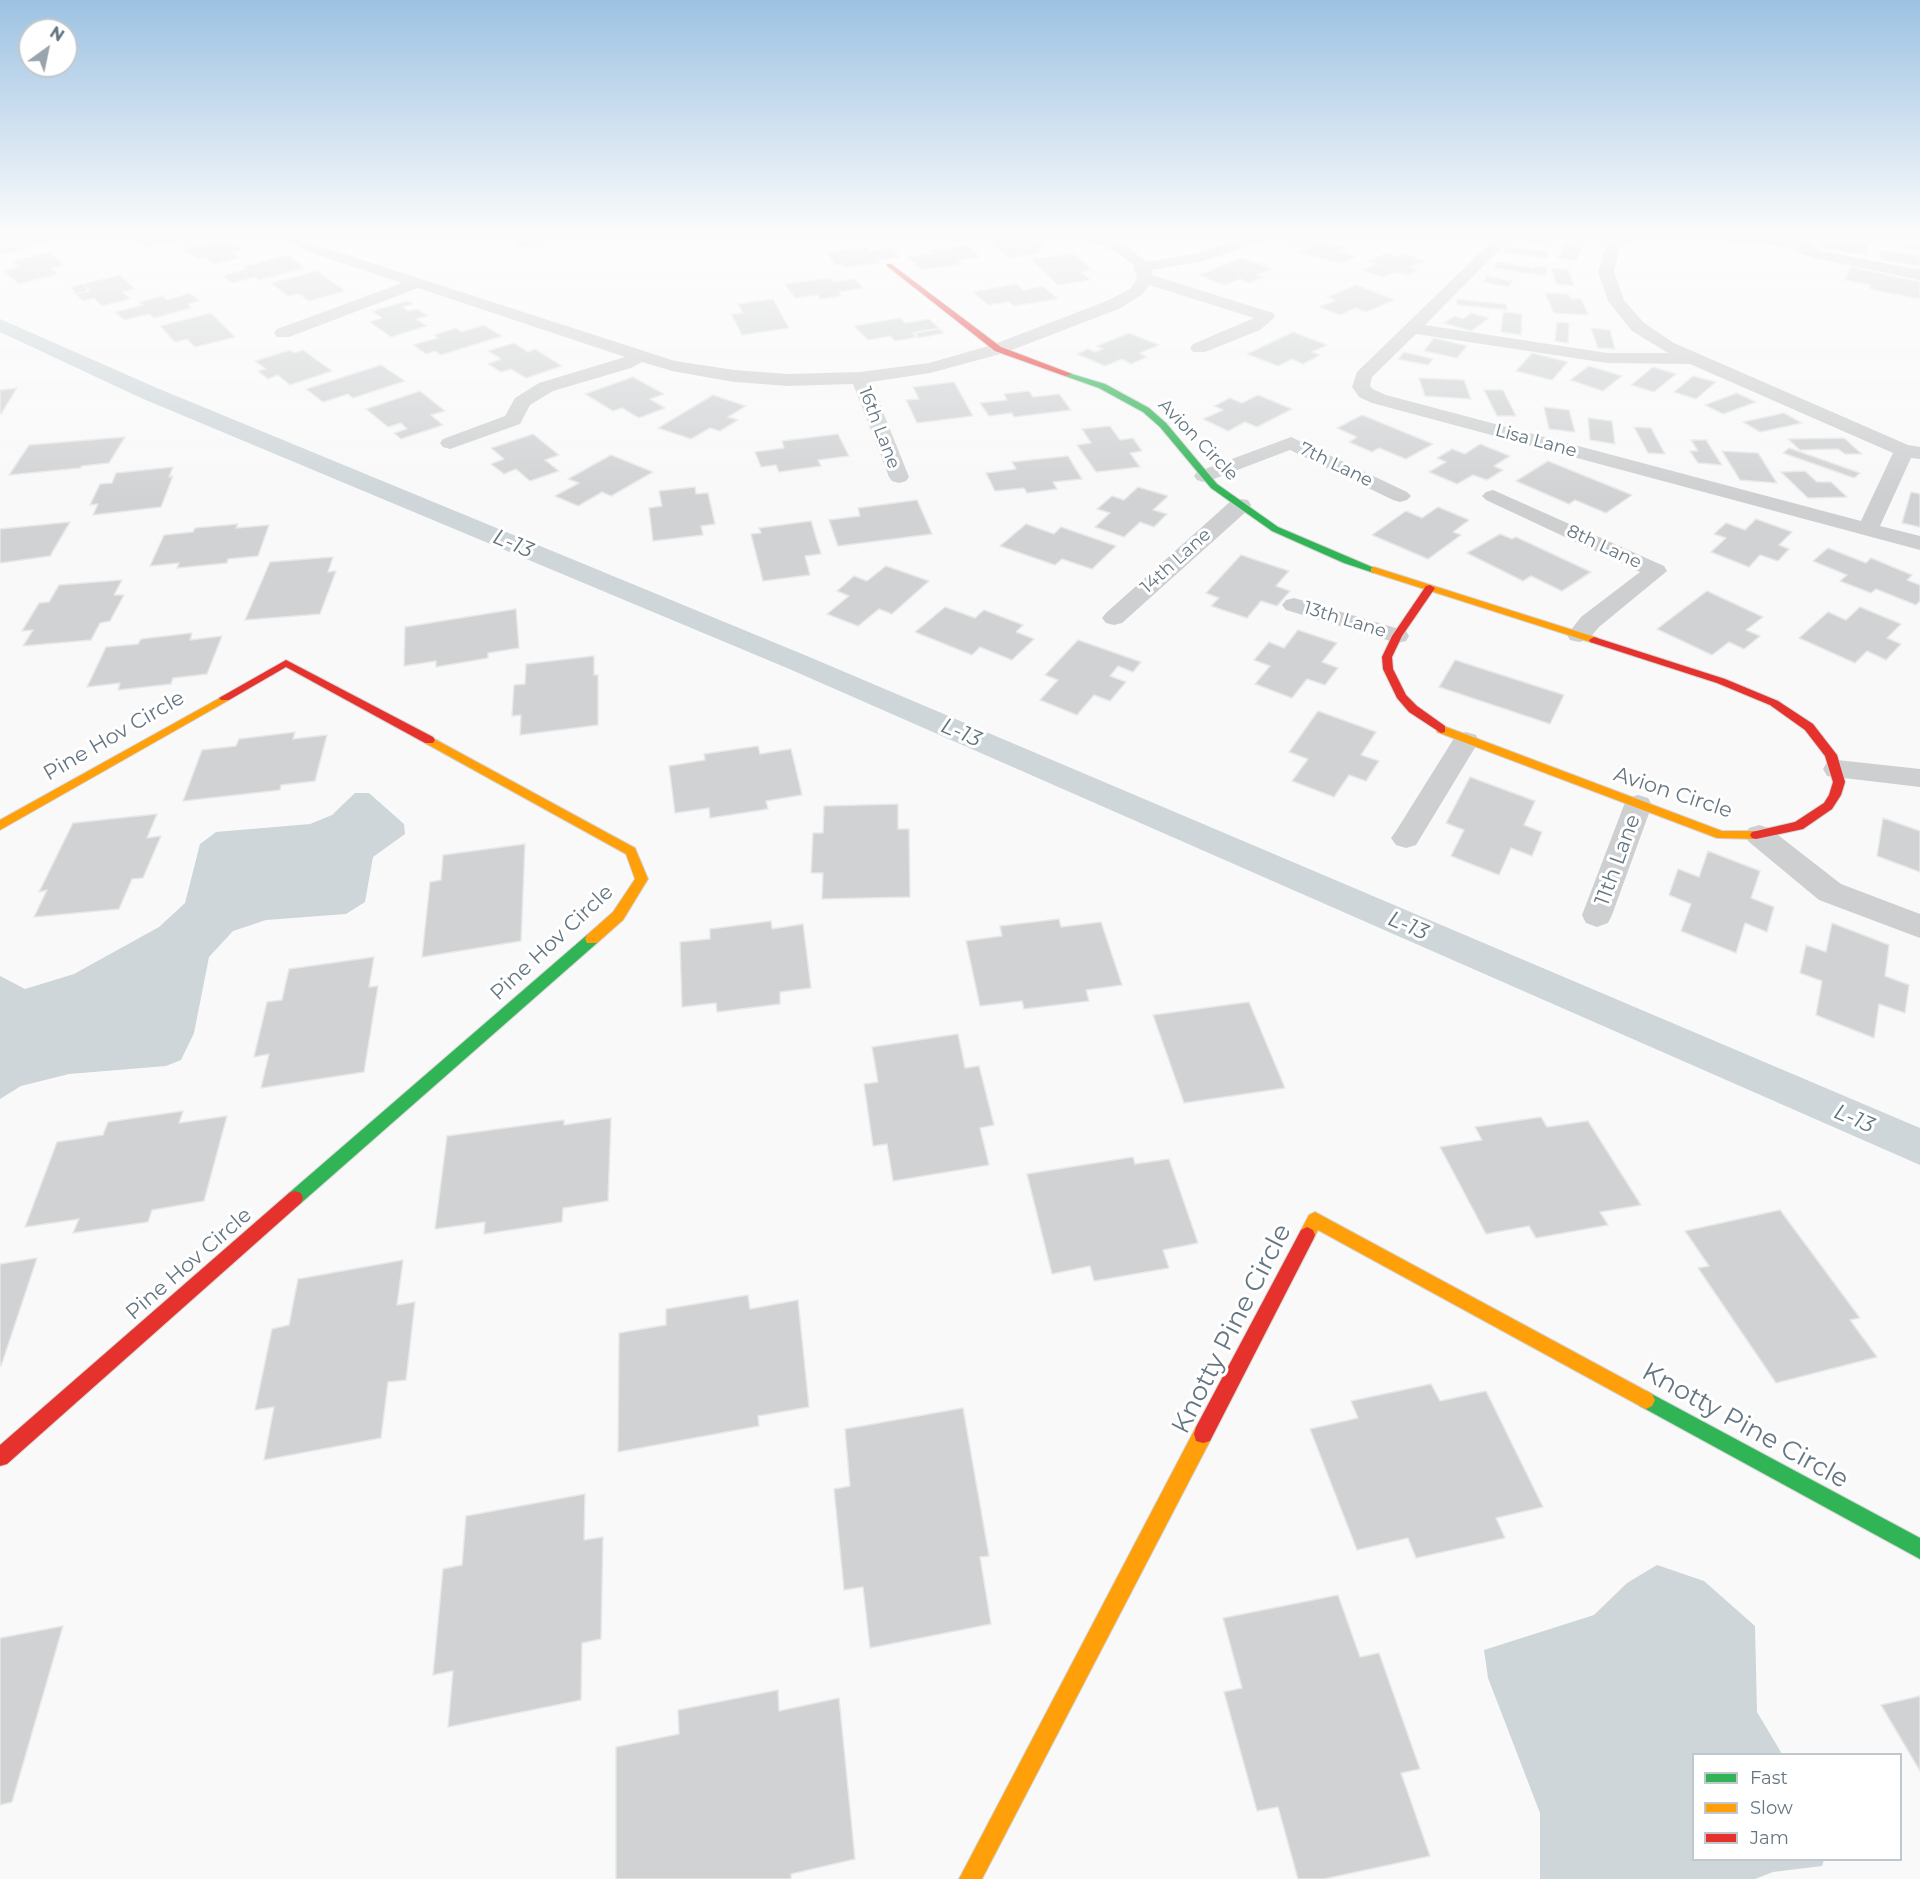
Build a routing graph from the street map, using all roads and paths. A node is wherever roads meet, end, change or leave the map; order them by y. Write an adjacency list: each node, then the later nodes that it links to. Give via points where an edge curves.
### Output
1 (311, 323): 9 (street)
2 (538, 323): 12 (street)
3 (964, 323): 11 (street, Avion Circle)
4 (1066, 323): 11 (street)
5 (1259, 323): 10 (street)
6 (1416, 323): 8 (street, Lisa Lane)
7 (1634, 323): 13 (street, via 1668,347)
8 (1411, 328): 13 (street, via 1607,358); 22 (street, Lisa Lane, via 1363,376 1360,387 1366,393)
9 (283, 333)
10 (1199, 348)
11 (998, 349): 14 (street, via 930,368); 17 (street, Avion Circle, via 1125,397 1163,425)
12 (639, 356): 14 (street, via 696,371 747,378); 15 (street, via 625,364 546,387 522,402 513,420)
13 (1694, 359): 16 (street)
14 (860, 378): 18 (street, 16th Lane)
15 (450, 443)
16 (1912, 452): 22 (street)
17 (1204, 476): 19 (street, 7th Lane, via 1291,443); 21 (street, Avion Circle)
18 (899, 477)
19 (1400, 496)
20 (1493, 496): 27 (street, 8th Lane, via 1656,571)
21 (1240, 505): 24 (street, Avion Circle, via 1308,545); 26 (street, 14th Lane)
22 (1868, 529): 23 (street, Lisa Lane)
23 (1920, 543)
24 (1430, 588): 27 (street, Avion Circle); 28 (street, Avion Circle)
25 (1294, 605): 28 (street, 13th Lane)
26 (1114, 618)
27 (1579, 635): 30 (street, Avion Circle, via 1732,685 1774,703 1809,727 1831,754)
28 (1397, 636): 29 (street, Avion Circle, via 1387,657 1390,676 1401,696 1428,721)
29 (1466, 741): 32 (street, Avion Circle); 35 (street)
30 (1837, 769): 31 (street); 34 (street, Avion Circle, via 1835,795 1821,812 1799,826)
31 (1920, 778)
32 (1638, 805): 34 (street, Avion Circle, via 1721,835); 36 (street, 11th Lane)
33 (0, 826): 38 (street, Pine Hov Circle, via 286,663 631,852 642,879 618,916)
34 (1759, 835): 37 (street, via 1830,892)
35 (1406, 838)
36 (1597, 915)
37 (1920, 926)
38 (0, 1457)
39 (1920, 1549): 40 (street, Knotty Pine Circle, via 1315,1220)
40 (970, 1879)

